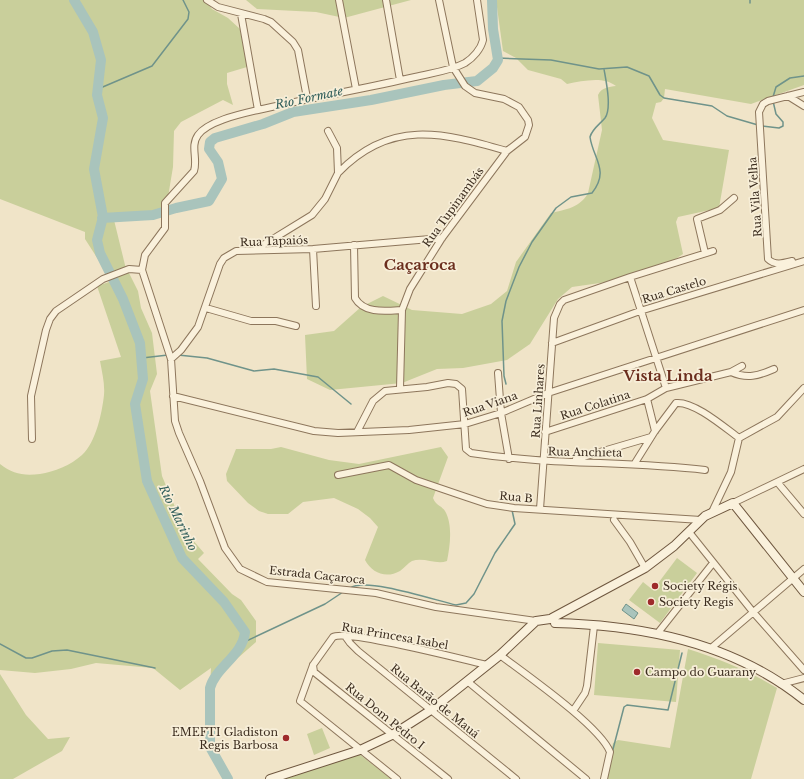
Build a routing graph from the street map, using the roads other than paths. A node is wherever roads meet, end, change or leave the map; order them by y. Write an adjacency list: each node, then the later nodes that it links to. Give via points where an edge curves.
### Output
1 (206, 0): 6 (street)
2 (339, 0): 9 (street)
3 (386, 0): 8 (street)
4 (439, 0): 7 (street)
5 (477, 0): 7 (street, via 483,34 482,44 465,63)
6 (240, 14): 12 (street, via 253,15 271,22 293,42 298,50); 14 (street)
7 (453, 67): 8 (street); 16 (street, Rua Tupinambás, via 464,86 475,93 504,99 524,112 528,120 528,132 520,142)
8 (400, 80): 9 (street)
9 (356, 89): 12 (street)
10 (804, 92): 11 (street)
11 (788, 96): 13 (street); 25 (street, Rua Vila Velha, via 768,101 759,112 768,259 780,264)
12 (307, 98): 14 (street)
13 (804, 106)
14 (258, 110): 26 (street, via 223,120 199,134 194,145 194,171 165,203 166,223 163,232 145,255)
15 (328, 131): 17 (street, via 336,148)
16 (507, 151): 17 (street, via 472,140 417,134 402,135 372,145); 19 (street, Rua Tupinambás)
17 (338, 173): 22 (street, via 325,199 312,215)
18 (734, 198): 24 (street, via 720,210 697,219)
19 (442, 238): 20 (street, Rua Tapaiós); 30 (street, Rua Tupinambás, via 410,289)
20 (354, 245): 21 (street, Rua Tapaiós); 30 (street, via 357,302 373,310)
21 (313, 249): 22 (street, Rua Tapaiós); 28 (street)
22 (254, 250): 29 (street, Rua Tapaiós, via 236,252 224,258)
23 (713, 251): 24 (street)
24 (705, 253): 27 (street)
25 (804, 261): 32 (street, Rua Castelo)
26 (142, 270): 36 (street, Estrada Caçaroca); 53 (street, via 129,269 103,279 56,311 50,319 31,396)
27 (630, 277): 32 (street); 34 (street, Rua Linhares, via 564,300 554,318)
28 (316, 306)
29 (206, 308): 33 (street, via 251,321 276,321); 36 (street, Rua Tapaiós, via 198,327)
30 (402, 310): 41 (street, Rua Tupinambás)
31 (804, 310): 35 (street, Rua Viana)
32 (640, 312): 34 (street, Rua Castelo); 35 (street)
33 (296, 326)
34 (552, 343): 44 (street, Rua Linhares)
35 (655, 357): 42 (street); 44 (street, Rua Viana)
36 (171, 359): 45 (street, Estrada Caçaroca)
37 (742, 366): 39 (street, Rua Colatina)
38 (774, 369): 39 (street, via 753,377)
39 (731, 372): 42 (street, Rua Colatina)
40 (498, 374): 47 (street)
41 (400, 388): 48 (street, via 456,384 462,389); 49 (street, via 378,395)
42 (666, 388): 46 (street, Rua Colatina)
43 (804, 388): 52 (street, via 777,417)
44 (548, 393): 47 (street, Rua Viana); 50 (street, Rua Linhares)
45 (173, 396): 49 (street, Rua Viana, via 314,431); 75 (street, Estrada Caçaroca, via 175,422 225,548 232,560 248,574 267,582 353,590 388,595 436,607)
46 (647, 399): 50 (street, Rua Colatina); 51 (street)
47 (500, 413): 48 (street, Rua Viana); 54 (street)
48 (465, 424): 49 (street, Rua Viana); 54 (street, Rua Anchieta, via 466,449 471,453)
49 (357, 432)
50 (545, 432): 55 (street, Rua Linhares)
51 (653, 434): 52 (street, via 671,407 681,403 708,416); 56 (street); 57 (street)
52 (739, 438): 64 (street, via 731,472)
53 (32, 439)
54 (509, 459): 55 (street, Rua Anchieta)
55 (544, 461): 56 (street, Rua Anchieta); 63 (street, Rua Linhares)
56 (571, 461): 57 (street, Rua Anchieta)
57 (635, 463): 59 (street, Rua Anchieta)
58 (804, 469): 61 (street)
59 (705, 470)
60 (338, 475): 63 (street, Rua B, via 389,465 416,480 487,504)
61 (778, 483): 62 (street); 65 (street)
62 (734, 503): 64 (main road); 72 (main road)
63 (540, 509): 67 (street, Rua B)
64 (712, 512): 67 (main road)
65 (804, 514)
66 (614, 520): 70 (street)
67 (701, 520): 68 (main road)
68 (688, 532): 69 (street); 70 (main road)
69 (713, 563): 74 (street); 77 (street)
70 (645, 568): 75 (main road, via 561,613)
71 (804, 569): 72 (street)
72 (793, 578): 73 (main road); 74 (street)
73 (804, 592)
74 (753, 612): 79 (street); 83 (street)
75 (551, 621): 76 (main road); 80 (main road)
76 (594, 626): 77 (main road, via 627,628); 89 (street, via 587,686)
77 (657, 634): 79 (main road)
78 (345, 636): 81 (street, Rua Princesa Isabel, via 332,637); 82 (street, Rua Princesa Isabel, via 420,648); 88 (street, Rua Barão de Mauá, via 353,647)
79 (710, 649): 86 (main road, via 737,660)
80 (500, 655): 82 (main road); 89 (street)
81 (313, 665): 90 (street, Rua Dom Pedro I, via 314,672); 91 (street, via 300,701)
82 (487, 666): 85 (main road)
83 (804, 670)
84 (804, 678): 86 (street)
85 (467, 681): 88 (main road); 96 (street)
86 (781, 684): 87 (main road)
87 (804, 700)
88 (431, 710): 90 (main road); 95 (street, Rua Barão de Mauá)
89 (573, 711): 97 (street, via 610,752)
90 (392, 735): 91 (main road); 94 (street, Rua Dom Pedro I)
91 (360, 750): 92 (main road); 93 (street)
92 (270, 779)
93 (397, 779)
94 (448, 779)
95 (516, 779)
96 (586, 779)
97 (604, 779)

